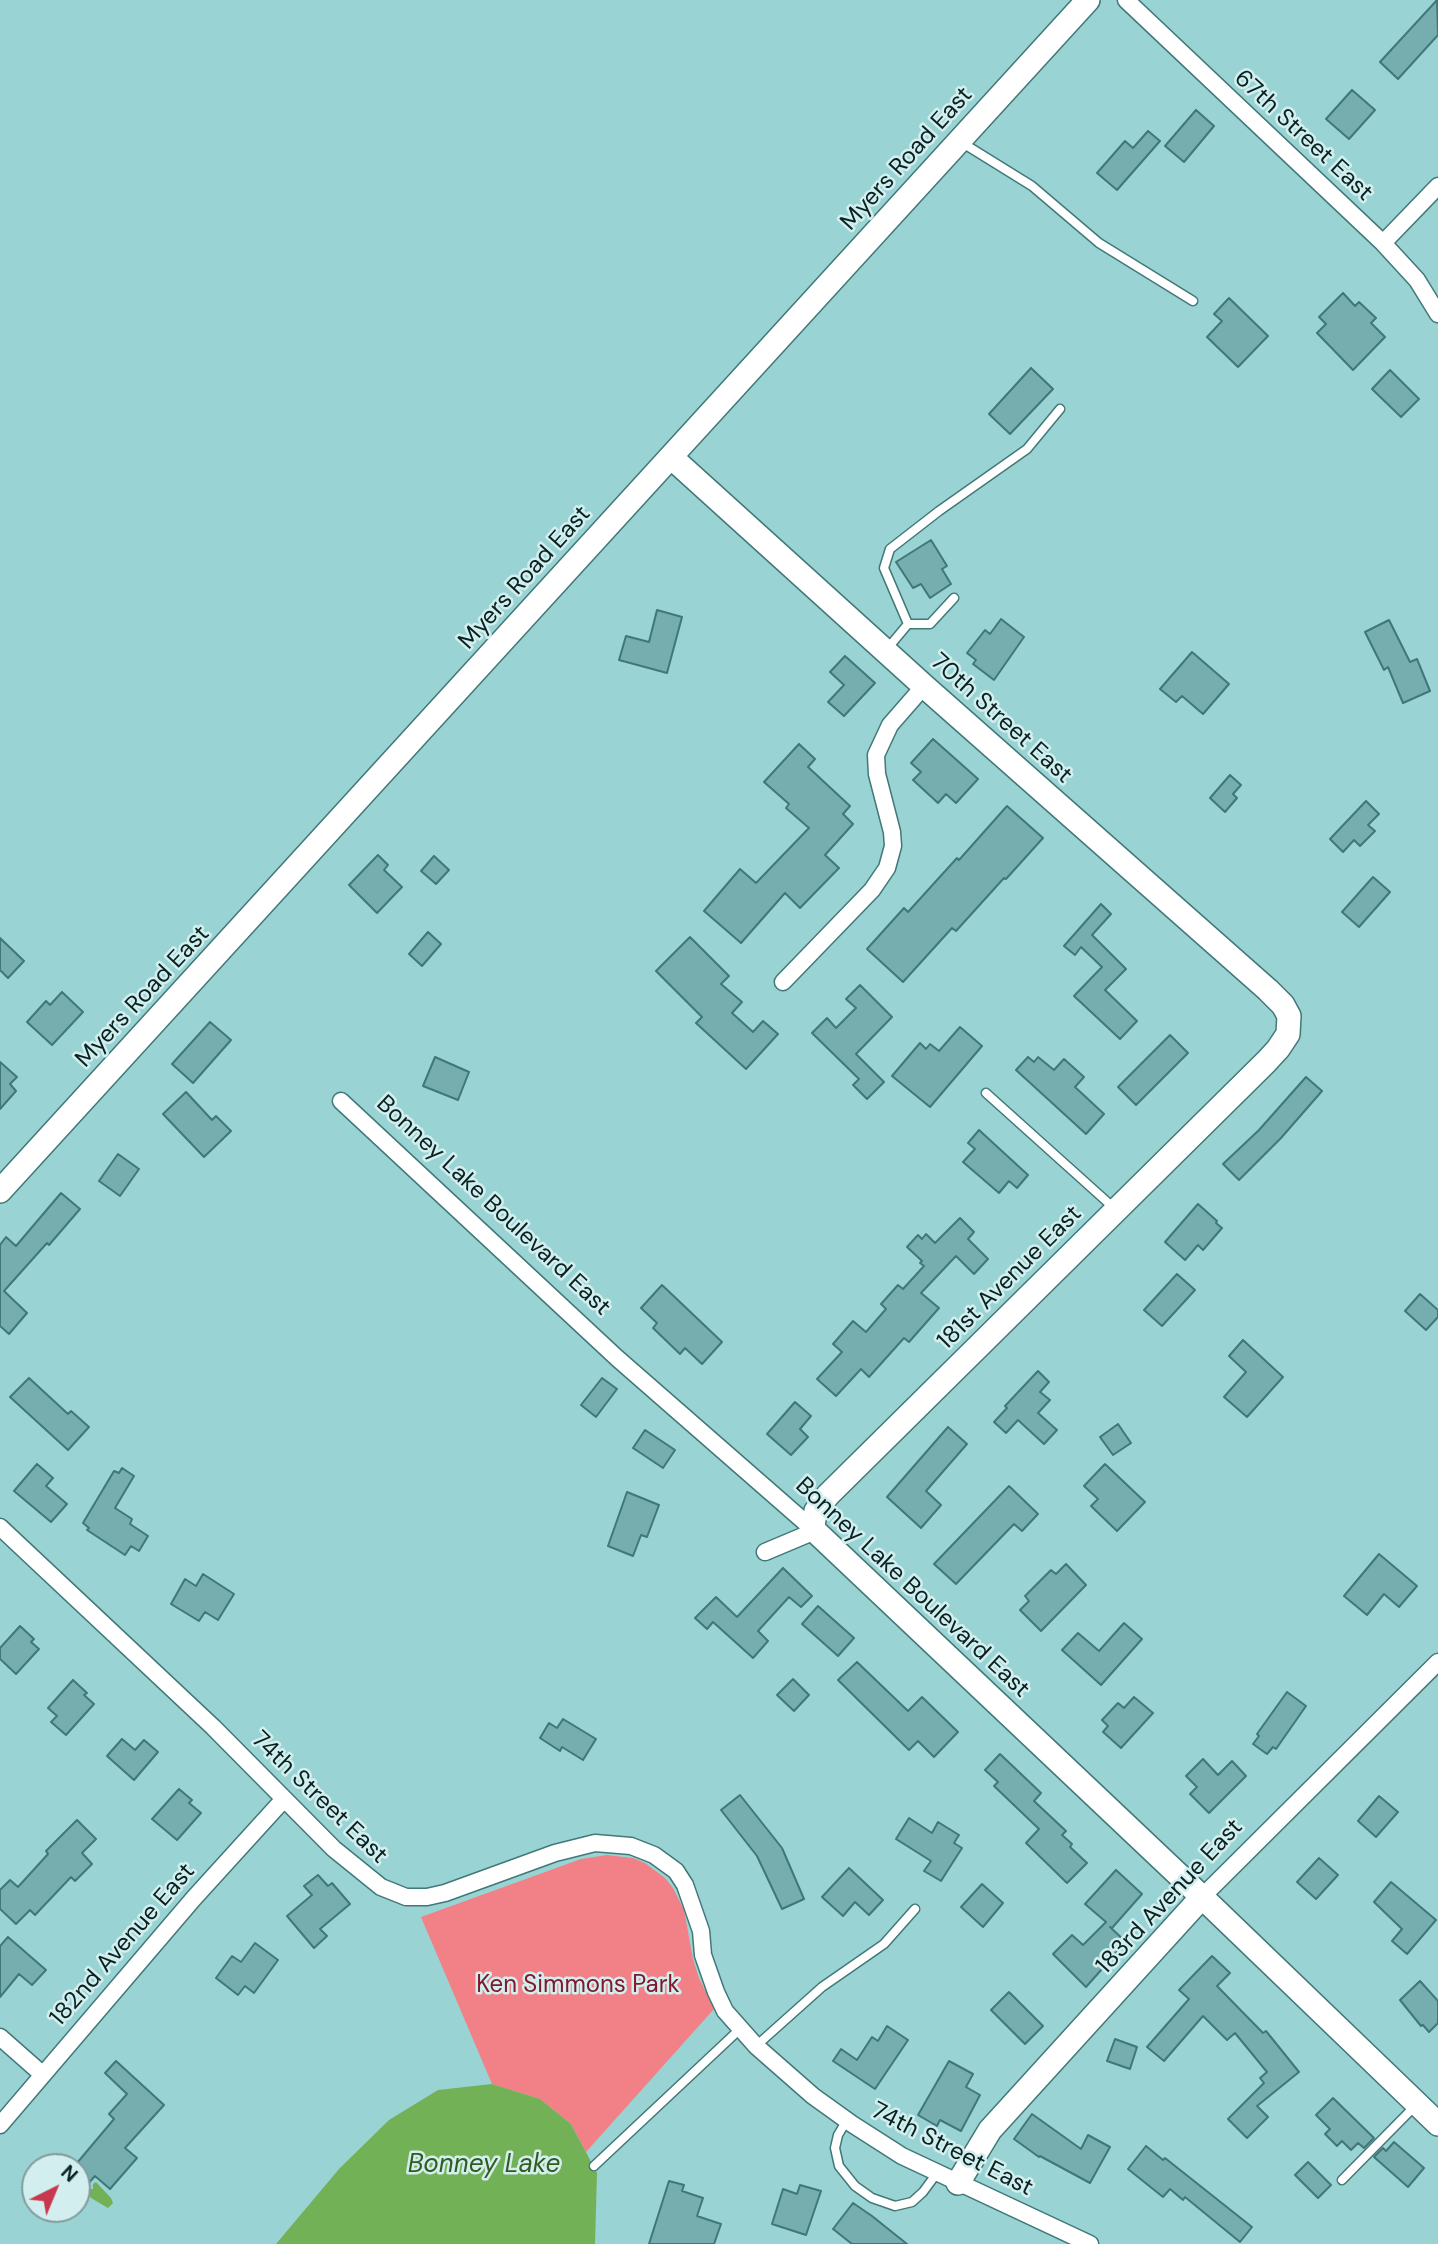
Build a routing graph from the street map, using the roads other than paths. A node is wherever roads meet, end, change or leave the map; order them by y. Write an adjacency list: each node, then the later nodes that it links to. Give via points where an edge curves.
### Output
1 (1088, 0): 3 (street, Myers Road East)
2 (1126, 0): 5 (street, 67th Street East)
3 (959, 140): 6 (lane, via 1032,186 1099,243); 9 (street, Myers Road East)
4 (1438, 186): 5 (street)
5 (1383, 243): 7 (street, 67th Street East, via 1417,281)
6 (1193, 301)
7 (1438, 314)
8 (1060, 409): 11 (lane, via 1027,449 890,549 884,568)
9 (671, 457): 12 (street, 70th Street East); 18 (street, Myers Road East)
10 (954, 598): 11 (lane, via 930,624)
11 (908, 624): 12 (lane)
12 (885, 651): 13 (street, 70th Street East)
13 (924, 686): 14 (street, via 890,725 876,755 892,832 887,868 872,890); 15 (street, 70th Street East, via 1268,990 1283,1005)
14 (783, 982)
15 (1289, 1025): 19 (street, 181st Avenue East, via 1284,1041 1266,1062)
16 (986, 1093): 19 (lane)
17 (341, 1101): 21 (street, Bonney Lake Boulevard East, via 617,1357)
18 (0, 1191)
19 (1116, 1210): 21 (street, 181st Avenue East, via 828,1495 814,1516)
20 (0, 1527): 24 (street, 74th Street East)
21 (815, 1531): 22 (street); 25 (street, Bonney Lake Boulevard East)
22 (765, 1552)
23 (1438, 1662): 25 (street, 183rd Avenue East)
24 (284, 1799): 27 (street, 74th Street East, via 368,1878 406,1897 445,1893 595,1843 631,1846 654,1855 676,1871 685,1885 709,1974 725,2011); 30 (street, 182nd Avenue East)
25 (1202, 1897): 31 (street, Bonney Lake Boulevard East); 36 (street, 183rd Avenue East)
26 (915, 1909): 29 (lane, via 884,1944 822,1987)
27 (740, 2029): 29 (street, 74th Street East); 35 (lane)
28 (0, 2036): 30 (street)
29 (757, 2046): 32 (street, 74th Street East)
30 (41, 2074): 34 (street, 182nd Avenue East)
31 (1417, 2104): 33 (street, Bonney Lake Boulevard East); 37 (lane)
32 (847, 2120): 36 (street, 74th Street East, via 902,2156); 36 (lane, via 835,2148 839,2166 872,2198 895,2206 912,2203)
33 (1438, 2124)
34 (0, 2125)
35 (594, 2166)
36 (947, 2178): 38 (street, 74th Street East)
37 (1342, 2180)
38 (1090, 2244)

